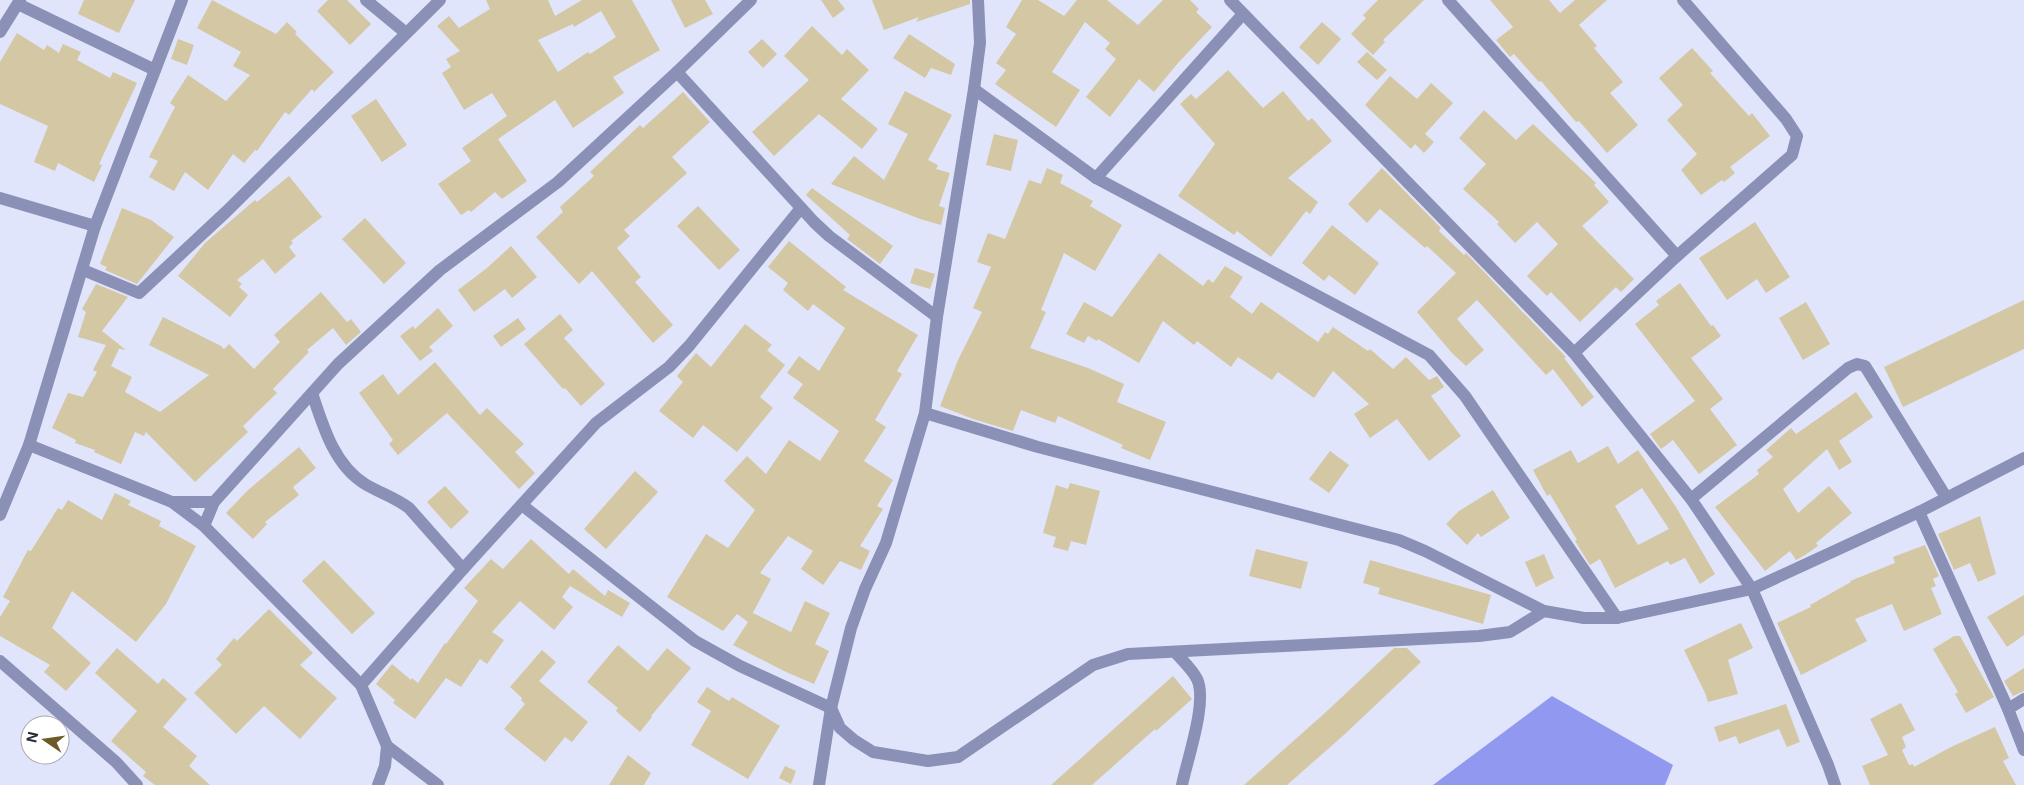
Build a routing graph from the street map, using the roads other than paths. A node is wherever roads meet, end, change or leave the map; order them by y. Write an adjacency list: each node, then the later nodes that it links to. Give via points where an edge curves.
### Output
1 (182, 0): 13 (street)
2 (366, 0): 12 (street)
3 (440, 0): 12 (street)
4 (751, 0): 14 (street)
5 (978, 0): 15 (street, via 980,44)
6 (1230, 0): 10 (street)
7 (1448, 0): 20 (street)
8 (1683, 0): 20 (street, via 1797,136 1792,155)
9 (19, 2): 11 (street); 13 (street)
10 (1243, 14): 16 (street); 23 (street)
11 (0, 32)
12 (406, 33): 21 (street, via 227,211 139,293)
13 (155, 70): 19 (street)
14 (677, 72): 18 (street); 24 (street, via 552,186 440,270 338,364)
15 (974, 89): 16 (street); 22 (street)
16 (1096, 178): 40 (street, via 1429,355 1464,396)
17 (0, 198): 19 (street)
18 (801, 208): 22 (street, via 830,236); 33 (street, via 689,346 669,367 596,422)
19 (95, 226): 21 (street)
20 (1677, 256): 23 (street)
21 (83, 270): 26 (street)
22 (937, 317): 25 (street)
23 (1574, 353): 30 (street)
24 (312, 393): 32 (street); 37 (street, via 336,455 364,484 409,508)
25 (925, 413): 39 (street, via 1038,447 1399,540); 45 (street, via 886,543 851,628)
26 (29, 444): 28 (street); 31 (street)
27 (2024, 458): 29 (street)
28 (4, 492): 35 (street)
29 (1946, 497): 30 (street, via 1865,366 1857,364 1848,368); 34 (street)
30 (1691, 499): 38 (street)
31 (172, 502): 32 (street); 36 (street)
32 (214, 502): 36 (street)
33 (522, 505): 37 (street); 45 (street, via 695,641 740,666)
34 (1919, 512): 38 (street); 46 (street)
35 (0, 516)
36 (204, 526): 43 (street)
37 (463, 569): 43 (street)
38 (1752, 590): 40 (street); 54 (street)
39 (1544, 612): 40 (street, via 1584,618); 41 (street, via 1510,632 1479,636)
40 (1617, 618)
41 (1175, 652): 45 (street, via 1128,654 1093,665 958,757 928,761 873,752 840,728); 53 (street, via 1197,679 1202,693)
42 (0, 661): 49 (street, via 116,762)
43 (361, 685): 47 (street)
44 (2024, 698): 46 (street)
45 (831, 708): 52 (street)
46 (2008, 708): 48 (street)
47 (387, 746): 50 (street, via 386,766); 51 (street)
48 (2024, 750)
49 (137, 785)
50 (378, 785)
51 (438, 785)
52 (819, 785)
53 (1182, 785)
54 (1835, 785)

